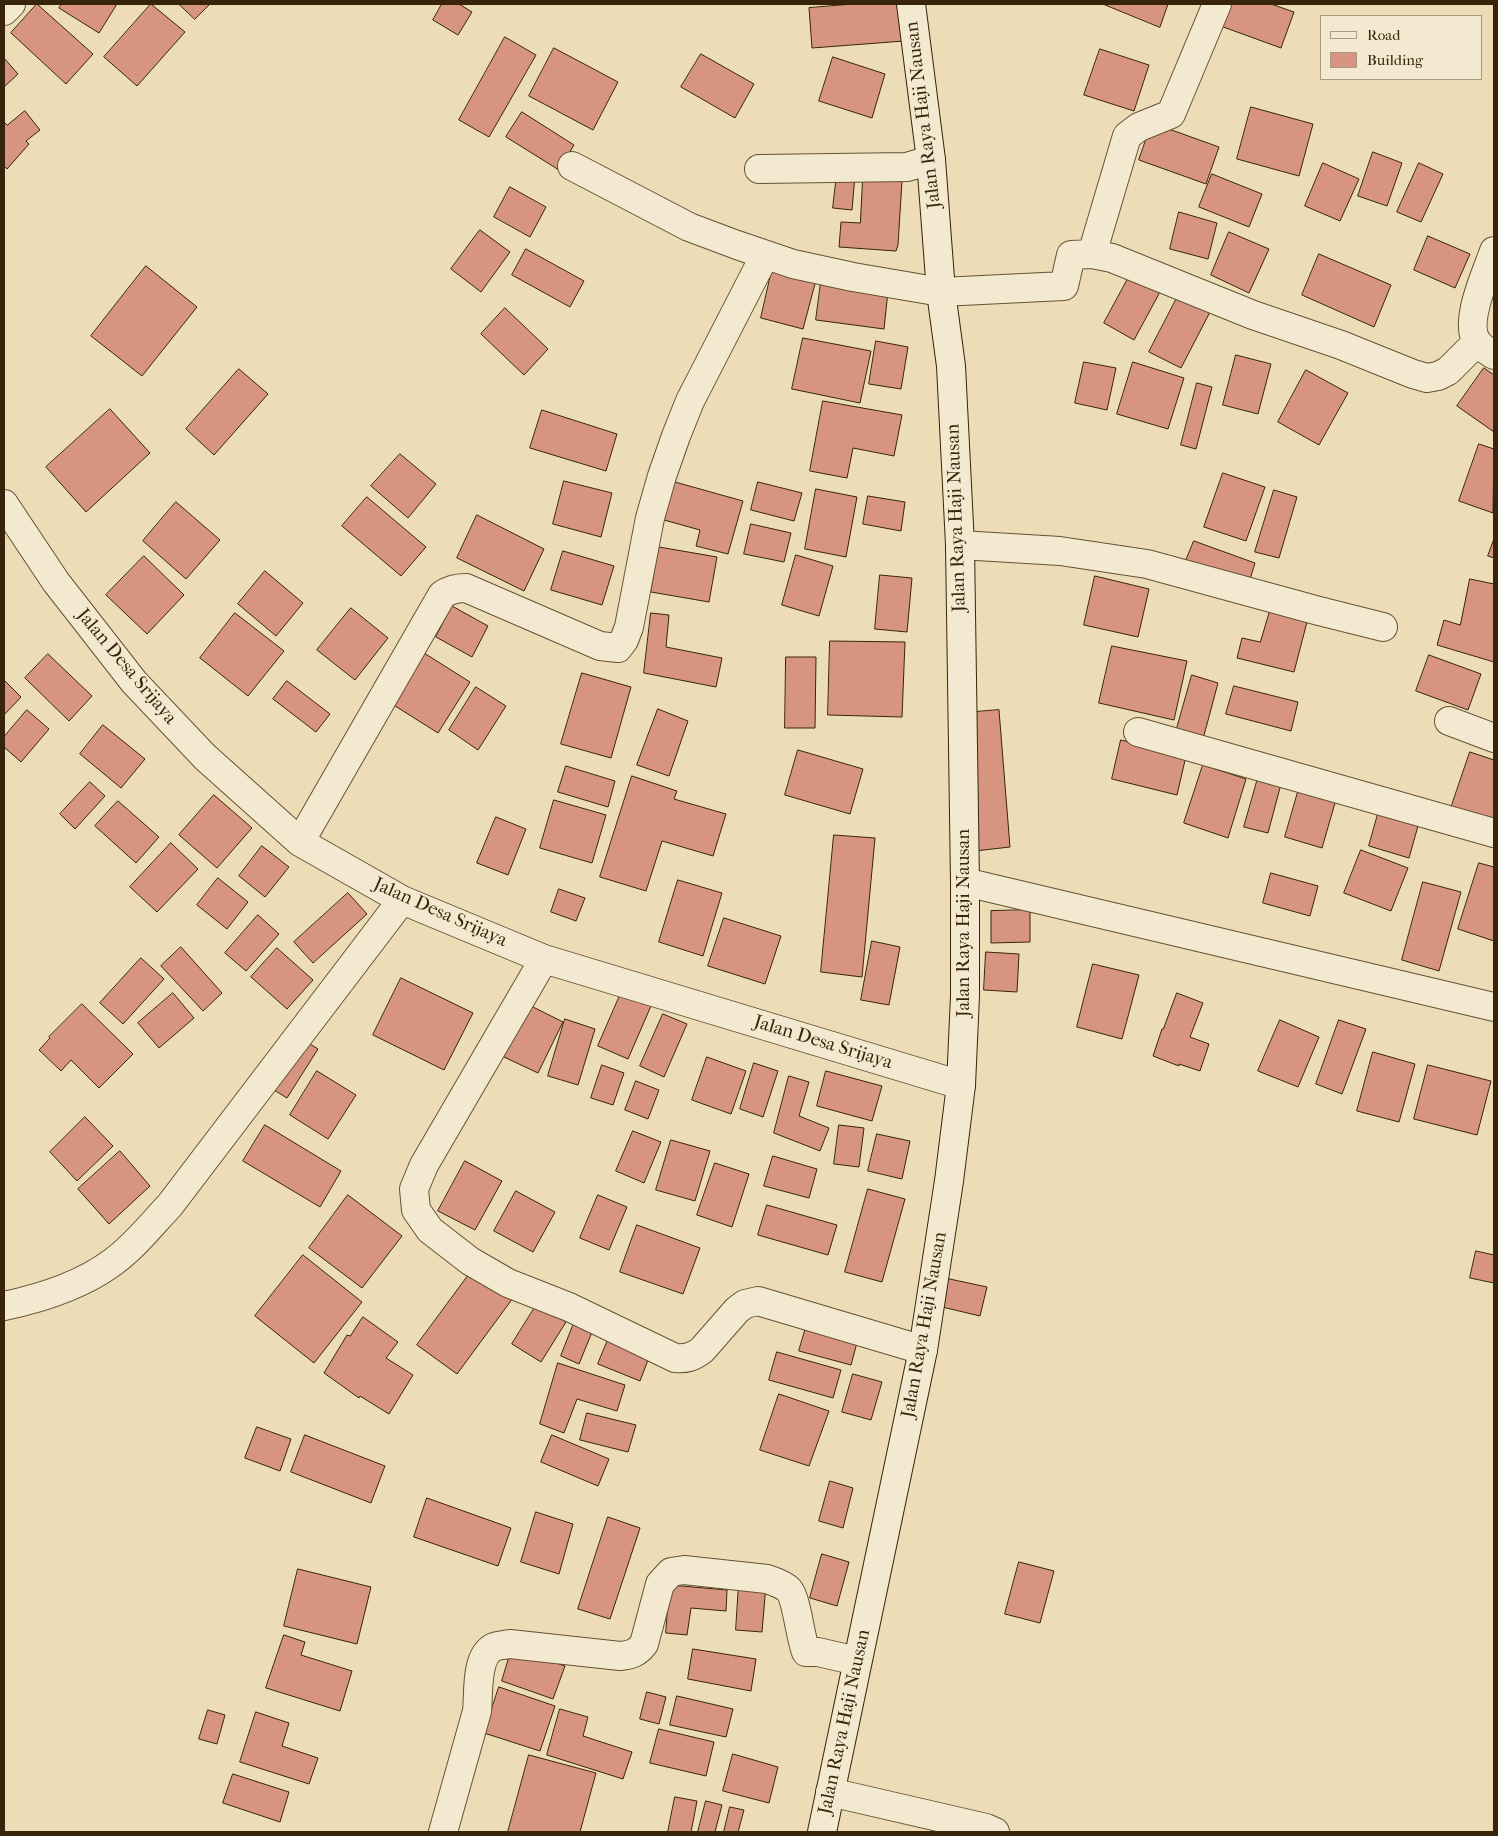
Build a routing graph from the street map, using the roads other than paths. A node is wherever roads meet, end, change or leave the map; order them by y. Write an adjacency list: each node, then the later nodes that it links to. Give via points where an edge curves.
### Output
1 (11, 4): 4 (street)
2 (911, 4): 5 (street, Jalan Raya Haji Nausan)
3 (1217, 4): 9 (street, via 1171,114 1138,126 1128,136)
4 (4, 11)
5 (932, 160): 7 (street, via 907,167); 11 (street, Jalan Raya Haji Nausan)
6 (572, 166): 10 (street, via 689,226)
7 (759, 169)
8 (1494, 251): 12 (street, via 1473,317 1473,330)
9 (1092, 254): 11 (street, via 1071,255 1064,286); 12 (street, via 1112,258 1253,315 1427,378 1438,376)
10 (765, 255): 11 (street, via 852,277); 20 (street, via 690,401 676,436 650,518 629,627 622,645 618,648 600,646 466,588 442,595)
11 (941, 292): 14 (street, Jalan Raya Haji Nausan, via 951,366)
12 (1486, 349)
13 (4, 504): 20 (street, Jalan Desa Srijaya, via 56,582 134,682 205,757)
14 (960, 545): 15 (street, via 1060,551 1147,564); 21 (street, Jalan Raya Haji Nausan)
15 (1383, 627)
16 (1449, 721): 18 (street)
17 (1138, 732): 19 (street)
18 (1494, 738)
19 (1494, 833)
20 (300, 842): 22 (street, Jalan Desa Srijaya)
21 (965, 882): 24 (street); 25 (street, Jalan Raya Haji Nausan, via 965,996)
22 (402, 900): 23 (street, Jalan Desa Srijaya); 26 (street, via 170,1205 113,1262 67,1289)
23 (544, 959): 25 (street, Jalan Desa Srijaya); 27 (street, via 424,1165 414,1189 416,1210 430,1230 470,1262 508,1282 569,1307 675,1358 697,1354 737,1310 758,1301)
24 (1494, 1007)
25 (960, 1085): 27 (street, Jalan Raya Haji Nausan)
26 (4, 1306)
27 (923, 1350): 28 (street, Jalan Raya Haji Nausan)
28 (857, 1661): 29 (street, Jalan Raya Haji Nausan); 30 (street, via 806,1652 789,1591 779,1583 684,1570 671,1572 660,1584 644,1644 628,1656 510,1644 493,1647 483,1659 477,1711)
29 (830, 1792): 31 (street, Jalan Raya Haji Nausan); 32 (street)
30 (443, 1832)
31 (822, 1832)
32 (995, 1832)

